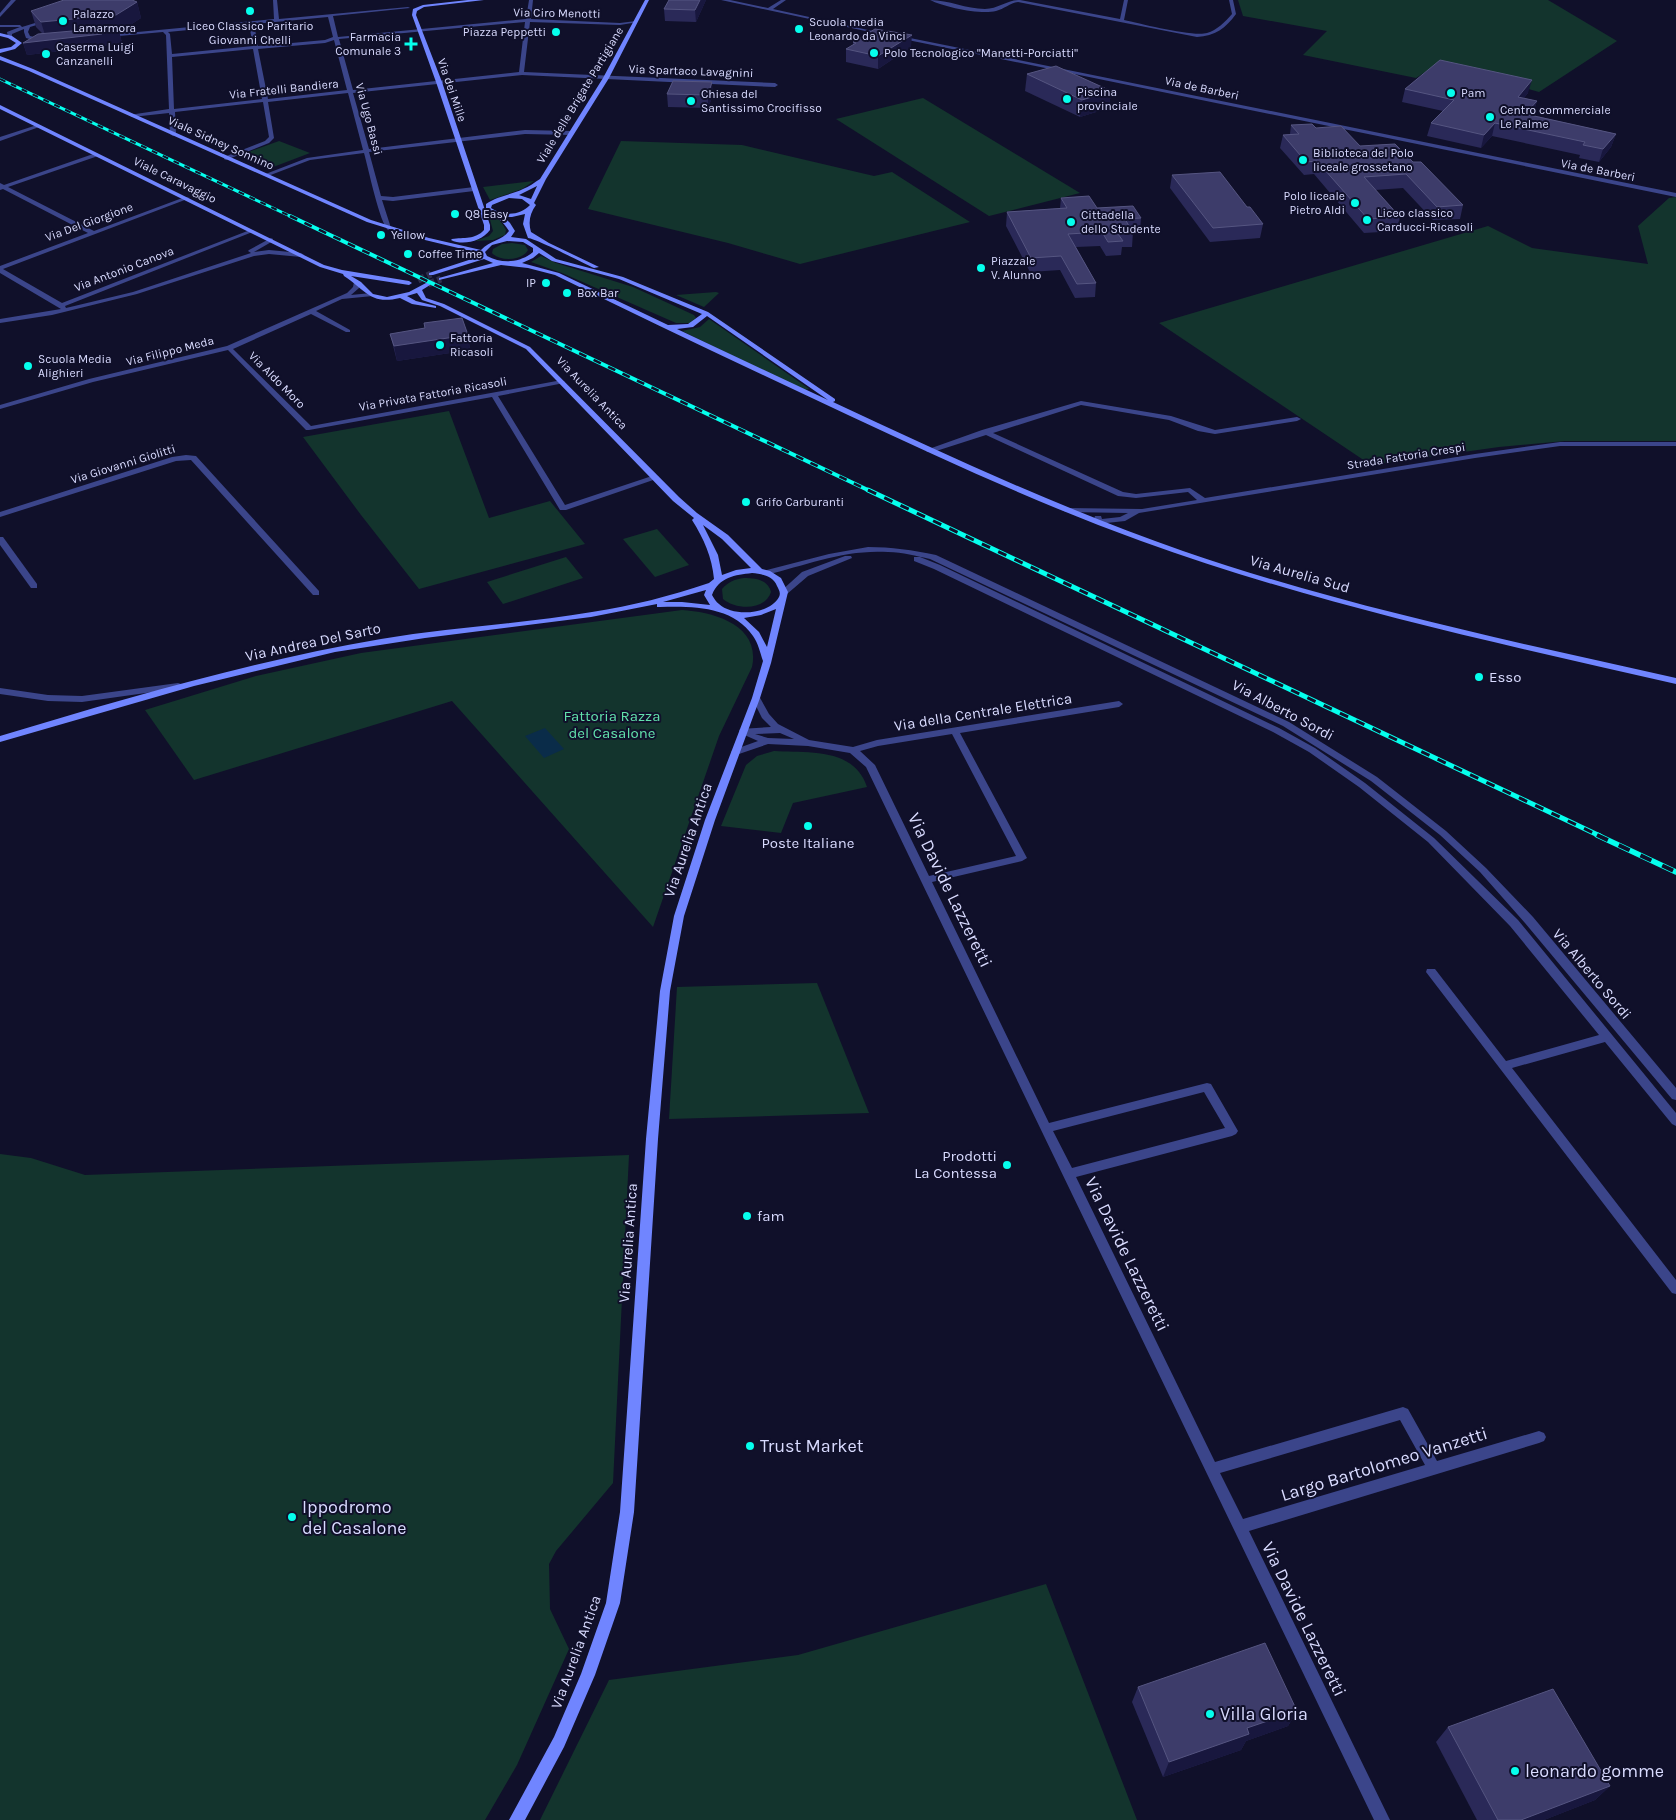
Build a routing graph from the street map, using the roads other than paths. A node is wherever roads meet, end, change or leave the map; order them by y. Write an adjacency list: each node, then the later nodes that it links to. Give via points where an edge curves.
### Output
1 (5, 0): 12 (street)
2 (14, 0): 15 (street)
3 (275, 0): 18 (street)
4 (482, 0): 16 (main road, via 422,6 415,10)
5 (531, 0): 19 (street)
6 (647, 0): 21 (main road, Viale delle Brigate Partigiane)
7 (723, 0): 13 (street, Via de Barberi)
8 (784, 0): 13 (street)
9 (932, 0): 22 (street, via 987,11 1018,2)
10 (1126, 0): 22 (street)
11 (1230, 0): 22 (street, via 1234,14 1208,36 1189,36)
12 (0, 6)
13 (770, 10): 58 (street, Via de Barberi)
14 (330, 15): 16 (street, Via dei Mille, via 409,5); 18 (street); 30 (street, Via Ugo Bassi)
15 (0, 16)
16 (414, 16): 26 (main road, Via dei Mille)
17 (53, 18): 23 (street)
18 (277, 20): 20 (street)
19 (528, 20): 21 (street, Via Ciro Menotti); 26 (street, Via Ciro Menotti); 37 (street)
20 (251, 22): 25 (street); 32 (street)
21 (636, 22): 38 (main road, Viale delle Brigate Partigiane)
22 (1120, 22)
23 (31, 25): 24 (street); 29 (street, via 9,33); 31 (street, via 26,32 30,38 54,41)
24 (0, 26)
25 (164, 31): 28 (street); 34 (street, via 168,34)
26 (419, 31): 30 (street, Via Ciro Menotti); 39 (main road, Via dei Mille)
27 (0, 34): 29 (main road)
28 (105, 36)
29 (10, 37): 31 (main road)
30 (336, 38): 32 (street, Via Ciro Menotti); 41 (street, Via Ugo Bassi)
31 (18, 43): 33 (main road); 36 (main road, Viale Sidney Sonnino, via 14,55)
32 (255, 48): 34 (street, Via Ciro Menotti); 42 (street)
33 (0, 51)
34 (168, 56): 44 (street)
35 (0, 58): 36 (main road, Viale Sidney Sonnino)
36 (30, 70): 45 (main road, Viale Sidney Sonnino)
37 (522, 73): 38 (street, Via Spartaco Lavagnini); 39 (street, Via Fratelli Bandiera)
38 (606, 78): 40 (street, Via Spartaco Lavagnini); 47 (main road, Viale delle Brigate Partigiane)
39 (439, 82): 41 (street, Via Fratelli Bandiera); 50 (main road, Via dei Mille)
40 (775, 85)
41 (350, 92): 42 (street, Via Fratelli Bandiera); 51 (street, Via Ugo Bassi)
42 (265, 101): 44 (street, Via Fratelli Bandiera); 53 (street, via 270,140)
43 (0, 108): 46 (main road, Viale Caravaggio)
44 (172, 111): 45 (street, Via Fratelli Bandiera); 48 (street)
45 (132, 116): 48 (main road, Viale Sidney Sonnino)
46 (39, 126): 49 (street); 52 (main road, Viale Caravaggio)
47 (571, 133): 50 (street, via 524,132); 55 (main road, Viale delle Brigate Partigiane)
48 (173, 134): 53 (main road, Viale Sidney Sonnino)
49 (0, 139)
50 (457, 140): 51 (street); 57 (main road, Via dei Mille)
51 (366, 151): 54 (street, via 309,159); 61 (street, Via Ugo Bassi)
52 (96, 154): 56 (street); 60 (main road, Viale Caravaggio)
53 (226, 158): 54 (main road, Viale Sidney Sonnino)
54 (266, 175): 66 (main road, Viale Sidney Sonnino)
55 (542, 180): 59 (main road); 62 (main road, Viale delle Brigate Partigiane)
56 (1, 187): 69 (street)
57 (474, 190): 61 (street, via 389,200); 63 (main road, Via dei Mille); 72 (main road, via 487,230 482,236)
58 (1676, 195)
59 (510, 197): 62 (main road); 63 (main road)
60 (186, 198): 67 (main road, Viale Caravaggio); 69 (street, Via Del Giorgione)
61 (378, 198): 66 (street, Via Ugo Bassi)
62 (532, 202): 64 (main road, Viale delle Brigate Partigiane)
63 (489, 204): 65 (main road, Via dei Mille, via 490,211)
64 (529, 210): 65 (main road); 70 (main road, via 526,224)
65 (498, 215): 73 (main road, Via dei Mille, via 512,231)
66 (388, 228): 68 (main road, Viale Sidney Sonnino)
67 (252, 230): 71 (main road, Viale Caravaggio); 95 (street, Via Antonio Canova)
68 (405, 232): 72 (main road, Viale Sidney Sonnino); 76 (main road, Viale Sidney Sonnino)
69 (93, 233): 81 (street, Via Del Giorgione)
70 (529, 233): 75 (main road); 85 (main road)
71 (272, 240): 78 (main road, Viale Caravaggio); 79 (street, Via Antonio Canova)
72 (454, 240): 74 (main road, Viale Sidney Sonnino)
73 (502, 240): 74 (main road); 75 (main road, via 519,239)
74 (494, 242): 77 (main road, via 485,248)
75 (535, 246): 80 (main road, via 531,257); 85 (main road, via 546,257)
76 (461, 248): 77 (main road, Viale Sidney Sonnino); 82 (main road, via 470,257)
77 (483, 254): 80 (main road, Viale Sidney Sonnino, via 490,261); 82 (main road, via 472,262)
78 (301, 255): 79 (street, Via Antonio Canova, via 269,252); 83 (main road, Viale Caravaggio)
79 (232, 260): 95 (street, Via Antonio Canova, via 135,293)
80 (508, 263): 86 (main road); 101 (main road, Viale Sidney Sonnino, via 557,274)
81 (0, 269): 95 (street)
82 (449, 269): 84 (main road)
83 (341, 272): 88 (main road, Viale Caravaggio); 89 (main road, Viale Caravaggio)
84 (431, 274)
85 (608, 274): 98 (main road)
86 (441, 279)
87 (418, 280): 89 (main road)
88 (358, 282): 92 (main road, Viale Caravaggio); 94 (street, via 353,291)
89 (409, 283): 93 (main road, via 402,288)
90 (428, 284): 91 (main road)
91 (419, 289): 93 (main road); 97 (main road, Via Aurelia Antica, via 424,299)
92 (371, 295): 93 (main road, via 387,299); 94 (street)
93 (402, 296): 97 (main road, Via Aurelia Antica, via 414,303)
94 (338, 299): 96 (street, Via Filippo Meda)
95 (63, 308): 99 (street, Via Antonio Canova); 100 (street, Via Antonio Canova)
96 (311, 311): 102 (street); 103 (street, Via Filippo Meda)
97 (454, 311): 104 (main road, Via Aurelia Antica, via 528,348)
98 (706, 313): 101 (main road, via 692,325); 107 (main road)
99 (0, 316)
100 (0, 321)
101 (665, 325): 107 (main road, Viale Sidney Sonnino)
102 (348, 331)
103 (230, 348): 106 (street, Via Filippo Meda, via 91,380); 109 (street, Via Aldo Moro)
104 (562, 382): 105 (street, Via Privata Fattoria Ricasoli); 113 (main road, Via Aurelia Antica)
105 (494, 395): 109 (street, Via Privata Fattoria Ricasoli); 113 (street, via 562,508)
106 (0, 407)
107 (863, 419): 112 (main road, Via Aurelia Sud)
108 (1297, 419): 110 (street, via 1215,432 1171,418 1082,403)
109 (309, 428)
110 (985, 432): 112 (street); 114 (street, via 1121,494 1136,496 1190,490)
111 (1676, 444): 114 (street, Strada Fattoria Crespi, via 1542,446)
112 (930, 450): 115 (main road, Via Aurelia Sud)
113 (655, 478): 119 (main road, Via Aurelia Antica)
114 (1203, 501): 116 (street, Strada Fattoria Crespi)
115 (1066, 510): 117 (street, Strada Fattoria Crespi); 121 (main road, Via Aurelia Sud)
116 (1142, 511): 117 (street, Strada Fattoria Crespi); 120 (street, Strada Fattoria Crespi)
117 (1109, 512): 121 (street, via 1100,516)
118 (0, 515): 127 (street, Via Giovanni Giolitti, via 175,459 193,458)
119 (694, 515): 124 (main road, Via Aurelia Antica, via 725,536); 125 (main road, Via Aurelia Antica, via 711,544 717,562)
120 (1122, 519): 121 (street, Strada Fattoria Crespi); 122 (street)
121 (1097, 522): 122 (main road, Via Aurelia Sud)
122 (1124, 532): 133 (main road, Via Aurelia Sud, via 1216,565 1308,592)
123 (0, 539): 126 (street)
124 (763, 573): 125 (main road, via 738,571); 128 (main road, Via Aurelia Antica, via 779,581); 150 (street, Via Alberto Sordi, via 862,549 894,549 933,557 1286,724 1374,779 1443,833 1483,870 1529,920)
125 (715, 582): 129 (main road, Via Andrea Del Sarto); 130 (main road, Via Aurelia Antica, via 709,592 710,599)
126 (34, 586)
127 (316, 593)
128 (782, 596): 131 (main road, via 775,606 762,612 745,615); 132 (main road, Via Aurelia Antica); 148 (street, Via Alberto Sordi, via 804,574 849,558 881,554 916,559 1276,730 1312,750 1362,785 1431,840 1514,923)
129 (639, 606): 130 (main road, Via Andrea Del Sarto, via 682,604); 134 (main road, Via Andrea Del Sarto, via 384,641)
130 (718, 608): 131 (main road)
131 (728, 612): 132 (main road, via 756,633)
132 (767, 663): 136 (main road, Via Aurelia Antica)
133 (1676, 681)
134 (184, 685): 135 (street, via 82,699); 141 (main road, Via Andrea Del Sarto)
135 (0, 691)
136 (756, 698): 138 (street, via 764,716); 139 (main road, Via Aurelia Antica)
137 (1119, 704): 140 (street, Via della Centrale Elettrica)
138 (781, 730): 139 (street); 143 (street)
139 (744, 731): 142 (street); 145 (main road, Via Aurelia Antica)
140 (955, 732): 144 (street, Via della Centrale Elettrica); 146 (street, via 1022,858)
141 (0, 739)
142 (768, 742): 143 (street); 145 (street)
143 (808, 743): 144 (street)
144 (852, 750): 146 (street, Via Davide Lazzeretti, via 870,766)
145 (736, 752): 159 (main road, Via Aurelia Antica, via 679,916 665,991 626,1512 613,1603 588,1675 559,1742)
146 (926, 880): 152 (street, Via Davide Lazzeretti)
147 (1430, 972): 149 (street)
148 (1607, 1037): 149 (street); 151 (street, Via Alberto Sordi)
149 (1504, 1066): 154 (street)
150 (1676, 1096)
151 (1676, 1121)
152 (1046, 1128): 153 (street, Via Davide Lazzeretti); 153 (street, via 1207,1087 1232,1131)
153 (1068, 1174): 156 (street, Via Davide Lazzeretti)
154 (1676, 1290)
155 (1538, 1437): 157 (street, Largo Bartolomeo Vanzetti)
156 (1212, 1469): 157 (street, via 1402,1413); 158 (street, Via Davide Lazzeretti)
157 (1434, 1469): 158 (street, Largo Bartolomeo Vanzetti)
158 (1240, 1527): 160 (street, Via Davide Lazzeretti)
159 (517, 1820)
160 (1382, 1820)

